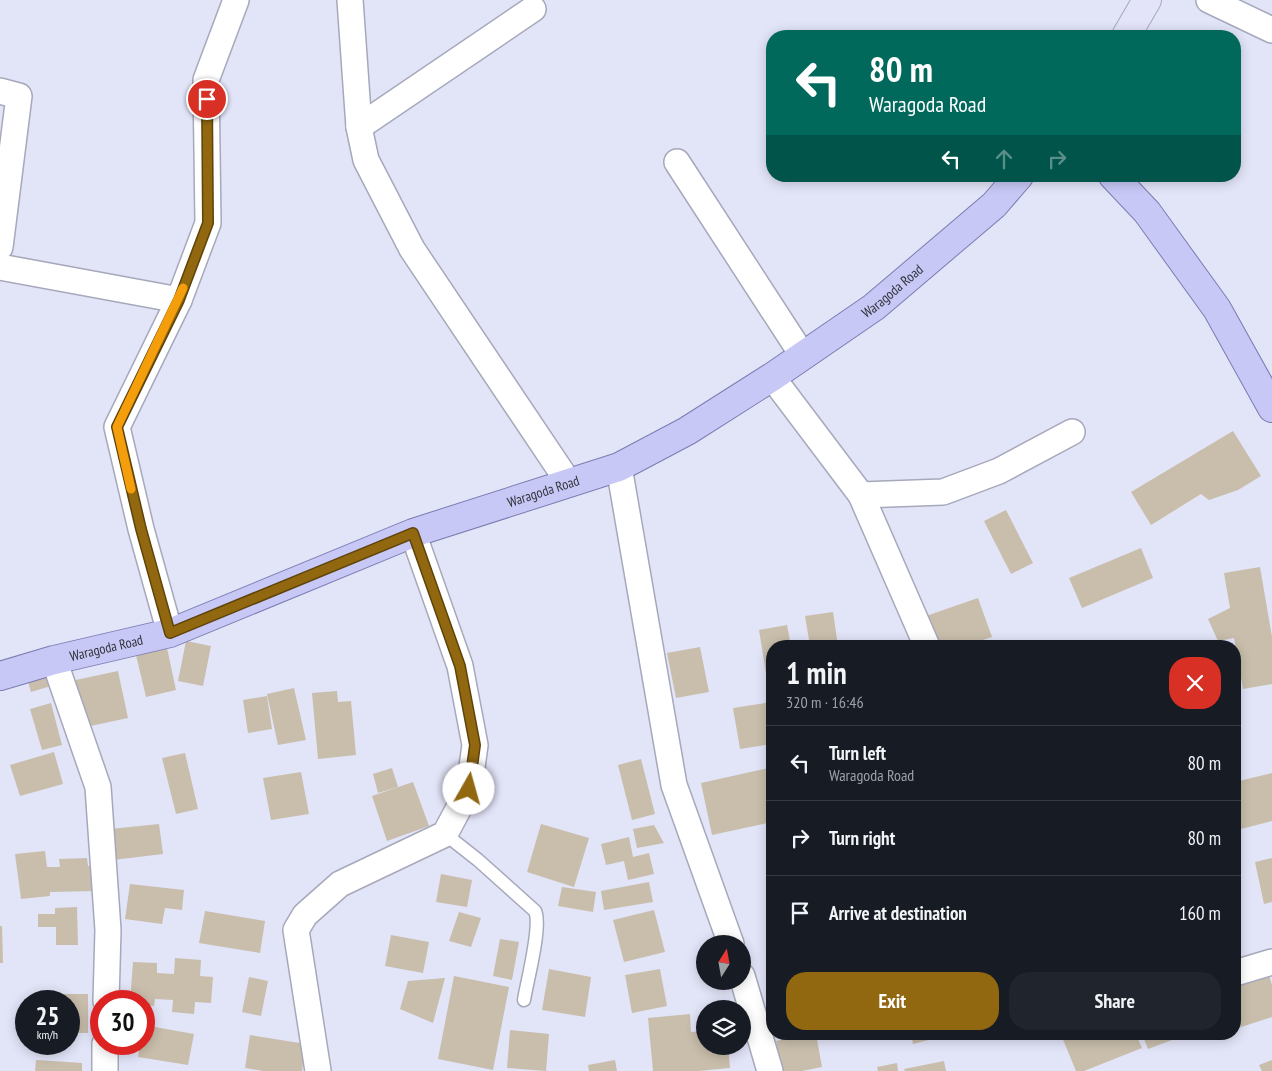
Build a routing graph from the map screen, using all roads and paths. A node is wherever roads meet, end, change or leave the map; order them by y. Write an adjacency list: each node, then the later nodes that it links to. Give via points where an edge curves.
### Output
1 (236, 0): 15 (street, via 206,80 208,223)
2 (350, 0): 9 (street)
3 (1148, 0): 6 (street)
4 (1209, 0): 7 (street)
5 (533, 9): 9 (street)
6 (1130, 30)
7 (1272, 30)
8 (0, 91): 13 (street, via 20,96)
9 (359, 127): 21 (street, via 366,160 412,249)
10 (677, 162): 16 (street)
11 (1014, 182): 16 (main road, Waragoda Road, via 994,205 874,307)
12 (1119, 182): 18 (main road, via 1147,212 1217,309)
13 (0, 247)
14 (0, 267): 15 (street)
15 (179, 300): 24 (street, via 117,427)
16 (803, 356): 17 (main road, Waragoda Road)
17 (772, 377): 20 (main road, Waragoda Road, via 687,431); 22 (street)
18 (1272, 408)
19 (1072, 432): 22 (street, via 999,471 943,492)
20 (619, 467): 21 (main road, Waragoda Road); 29 (street, via 674,785)
21 (569, 483): 23 (main road, Waragoda Road)
22 (861, 495): 25 (street)
23 (413, 533): 24 (main road, Waragoda Road); 28 (street, via 460,666 475,745 469,789)
24 (170, 633): 26 (main road, Waragoda Road)
25 (924, 640)
26 (54, 660): 27 (main road, Waragoda Road); 32 (street, via 98,787 108,930)
27 (0, 676)
28 (445, 834): 34 (lane, via 538,916); 37 (street, via 340,884 305,915 296,930)
29 (728, 935)
30 (1272, 962): 31 (street)
31 (1241, 970)
32 (106, 990)
33 (746, 990): 38 (street)
34 (524, 1000)
35 (105, 1055): 36 (street)
36 (105, 1071)
37 (318, 1071)
38 (770, 1071)

